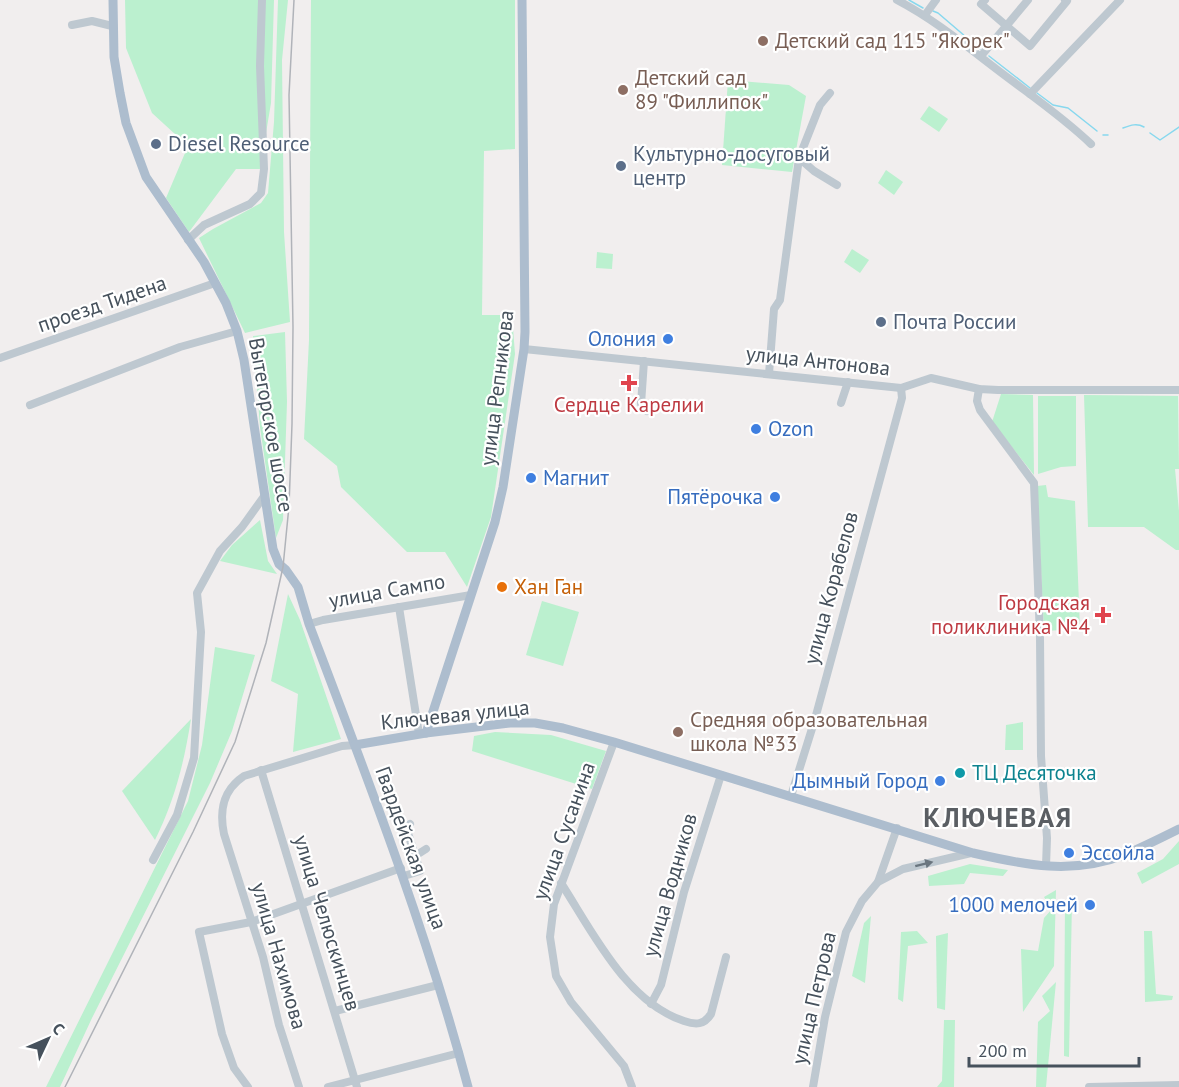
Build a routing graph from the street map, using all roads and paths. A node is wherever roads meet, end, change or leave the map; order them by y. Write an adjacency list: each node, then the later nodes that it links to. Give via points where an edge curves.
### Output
1 (113, 0): 12 (main road, Вытегорское шоссе)
2 (262, 0): 20 (street, via 261,193 250,204 204,225)
3 (522, 0): 23 (main road, улица Репникова)
4 (897, 0): 10 (street)
5 (936, 0): 10 (street)
6 (985, 0): 13 (street, via 981,4)
7 (1028, 0): 13 (street)
8 (1065, 0): 13 (street, via 1030,46)
9 (1120, 0): 15 (street)
10 (925, 15): 14 (street)
11 (72, 25): 12 (street, via 92,21)
12 (112, 26): 20 (main road, Вытегорское шоссе, via 126,123 146,177)
13 (1006, 26): 14 (street)
14 (981, 56): 15 (street)
15 (1032, 91): 17 (street)
16 (830, 93): 18 (street, via 820,105)
17 (1091, 144)
18 (799, 158): 19 (street); 26 (street, via 780,300 774,309)
19 (837, 185)
20 (188, 240): 21 (main road, Вытегорское шоссе)
21 (215, 283): 22 (main road, Вытегорское шоссе); 24 (street, проезд Тидена)
22 (237, 331): 32 (street, via 180,347); 34 (main road, Вытегорское шоссе)
23 (524, 349): 25 (street, улица Антонова); 35 (main road, улица Репникова, via 503,487)
24 (0, 358)
25 (644, 361): 26 (street, улица Антонова); 33 (street, via 641,404)
26 (769, 374): 27 (street, улица Антонова)
27 (848, 382): 28 (street, улица Антонова); 31 (street)
28 (901, 388): 29 (street, улица Антонова, via 931,378); 43 (street, улица Корабелов, via 902,398)
29 (979, 388): 30 (street, улица Антонова); 51 (street, via 980,410 1034,483)
30 (1179, 390)
31 (841, 403)
32 (30, 405)
33 (647, 411)
34 (266, 495): 37 (main road, Вытегорское шоссе, via 273,549 279,564 298,587); 50 (street, via 220,551 197,593 201,632 194,758 177,815)
35 (471, 595): 36 (street, улица Сампо); 38 (main road, улица Репникова)
36 (399, 607): 37 (street, улица Сампо); 38 (street)
37 (309, 624): 40 (main road, Гвардейская улица)
38 (423, 734): 39 (main road, Ключевая улица, via 535,723); 40 (main road, Ключевая улица)
39 (614, 742): 42 (main road, Ключевая улица); 54 (street, улица Сусанина)
40 (355, 746): 41 (street, улица Нахимова, via 342,746); 52 (main road, Гвардейская улица)
41 (261, 770): 55 (street, улица Челюскинцев); 56 (street, улица Нахимова, via 234,783 220,818)
42 (721, 775): 43 (main road, Ключевая улица); 59 (street, улица Водников, via 682,902 662,985)
43 (791, 796): 45 (main road, Ключевая улица)
44 (410, 824): 49 (street, via 406,827)
45 (897, 828): 48 (main road, Ключевая улица); 53 (street)
46 (1179, 829): 51 (main road, Ключевая улица, via 1123,855 1076,866)
47 (426, 849): 49 (street)
48 (973, 853): 51 (main road, Ключевая улица); 53 (street, улица Петрова, one-way to 48, via 916,865)
49 (415, 856): 52 (street, via 420,871)
50 (153, 860)
51 (1046, 866)
52 (403, 872): 55 (street); 58 (main road, Гвардейская улица)
53 (878, 882): 69 (street, улица Петрова, via 857,909 846,932)
54 (561, 883): 59 (street, via 618,971); 68 (street, улица Сусанина, via 550,937 556,976 571,1002 624,1066)
55 (303, 904): 56 (street); 60 (street, улица Челюскинцев)
56 (251, 922): 64 (street, via 199,932 222,1034 234,1068); 65 (street, улица Нахимова)
57 (726, 957): 59 (street, via 706,1021 687,1022)
58 (438, 985): 60 (street); 61 (main road, Гвардейская улица)
59 (651, 1004)
60 (335, 1011): 62 (street, улица Челюскинцев)
61 (459, 1053): 62 (street); 67 (main road, Гвардейская улица)
62 (356, 1083): 66 (street)
63 (1179, 1085): 70 (street)
64 (248, 1087)
65 (299, 1087)
66 (328, 1087)
67 (468, 1087)
68 (632, 1087)
69 (813, 1087)
70 (1089, 1087)

